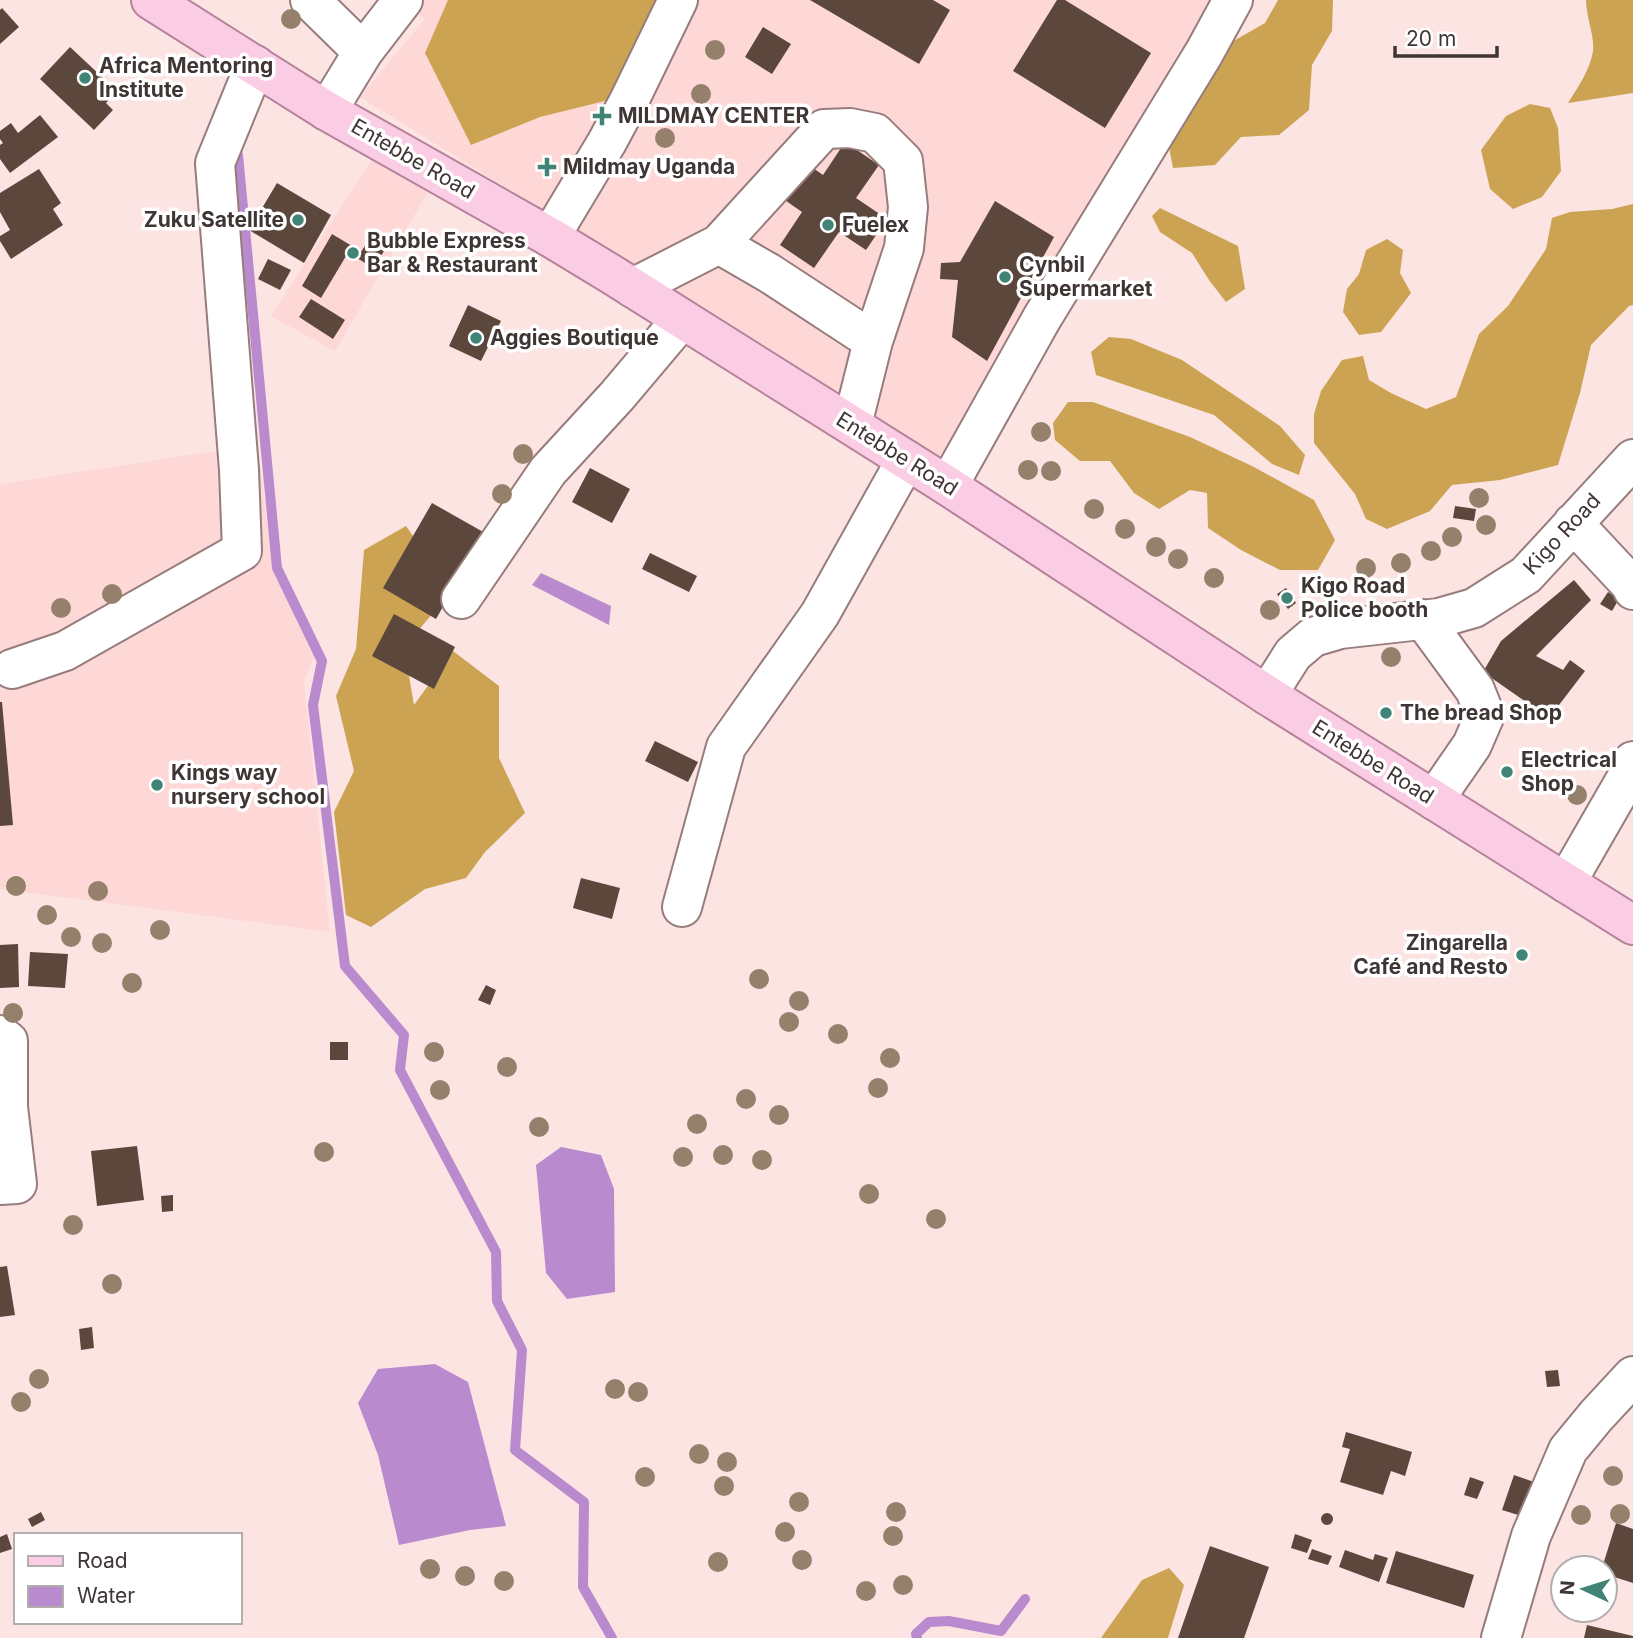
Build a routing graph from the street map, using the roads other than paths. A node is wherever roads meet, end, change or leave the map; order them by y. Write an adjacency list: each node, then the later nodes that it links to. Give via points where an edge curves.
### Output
1 (151, 0): 7 (main road, Entebbe Road)
2 (310, 0): 6 (street)
3 (403, 0): 6 (street)
4 (678, 0): 9 (street, via 607,142)
5 (1233, 0): 17 (street, via 1042,318)
6 (363, 52): 8 (street)
7 (255, 65): 8 (main road, Entebbe Road); 22 (street, via 215,163 242,551 65,651)
8 (327, 111): 9 (main road, Entebbe Road)
9 (550, 237): 11 (main road, Entebbe Road)
10 (719, 244): 11 (street); 13 (street); 13 (street, via 824,129 875,133 903,161 908,207 904,248)
11 (633, 288): 12 (main road, Entebbe Road)
12 (682, 318): 14 (main road, Entebbe Road); 20 (street, via 548,471)
13 (873, 341): 14 (street)
14 (852, 425): 16 (main road, Entebbe Road)
15 (1633, 459): 18 (street, Kigo Road)
16 (906, 460): 17 (main road, Entebbe Road); 27 (street, via 820,614 726,747)
17 (948, 486): 23 (main road, Entebbe Road)
18 (1573, 523): 19 (street); 21 (street, Kigo Road, via 1526,575 1475,608)
19 (1633, 590)
20 (461, 599)
21 (1423, 619): 23 (street, Kigo Road, via 1340,629 1313,637 1293,654); 25 (street, via 1475,690 1485,715 1472,745)
22 (12, 669)
23 (1268, 695): 25 (main road, Entebbe Road)
24 (1633, 761): 26 (street)
25 (1434, 800): 26 (main road, Entebbe Road)
26 (1566, 883): 28 (main road, Entebbe Road)
27 (682, 907)
28 (1633, 925)
29 (0, 1035): 30 (street, via 8,1041 8,1107 17,1184)
30 (0, 1185)
31 (1633, 1376): 32 (street, via 1569,1450 1531,1536)
32 (1501, 1638)

